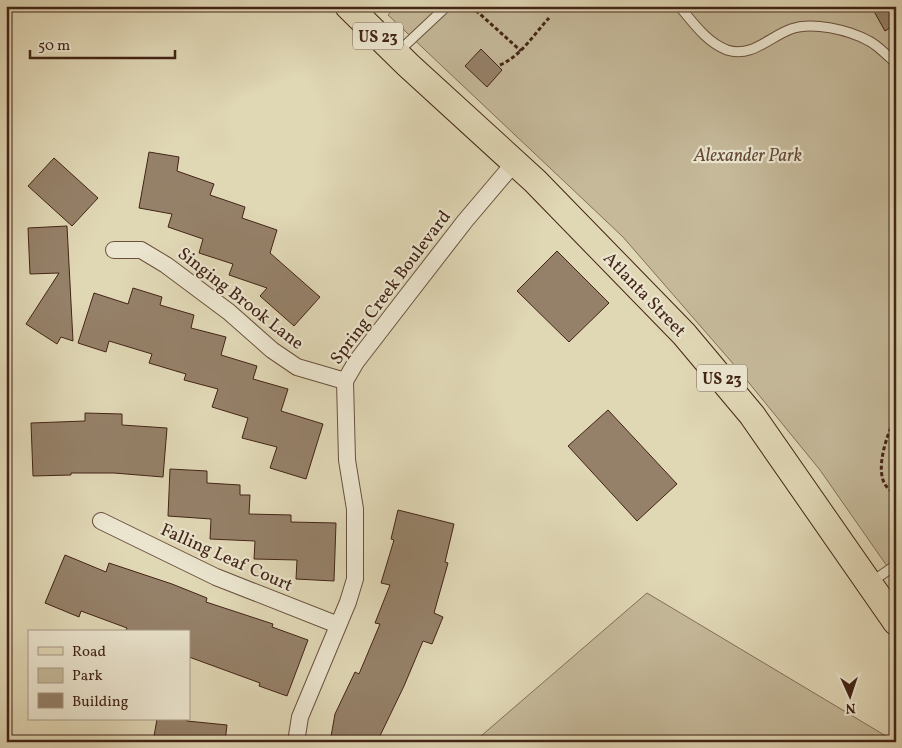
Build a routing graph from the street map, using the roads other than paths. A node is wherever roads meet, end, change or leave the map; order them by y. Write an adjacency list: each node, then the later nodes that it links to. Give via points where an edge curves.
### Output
1 (348, 6): 4 (main road, Atlanta Street / US 23)
2 (447, 6): 4 (lane)
3 (679, 6): 5 (lane, via 711,42 728,50 749,51 790,29 808,25 838,29 870,41)
4 (397, 53): 6 (main road, Atlanta Street / US 23)
5 (896, 63)
6 (515, 162): 8 (street, Spring Creek Boulevard, via 465,221 356,362); 11 (main road, Atlanta Street / US 23, via 684,334 752,414)
7 (114, 250): 8 (street, Singing Brook Lane, via 142,250 229,312 272,350 297,367)
8 (345, 381): 13 (street, Spring Creek Boulevard, via 347,460 355,509 356,551 355,579)
9 (101, 521): 13 (street, Falling Leaf Court, via 216,578)
10 (896, 565): 11 (lane)
11 (869, 583): 12 (main road, Atlanta Street / US 23)
12 (896, 622)
13 (338, 625): 14 (street, Spring Creek Boulevard, via 300,717)
14 (296, 742)

